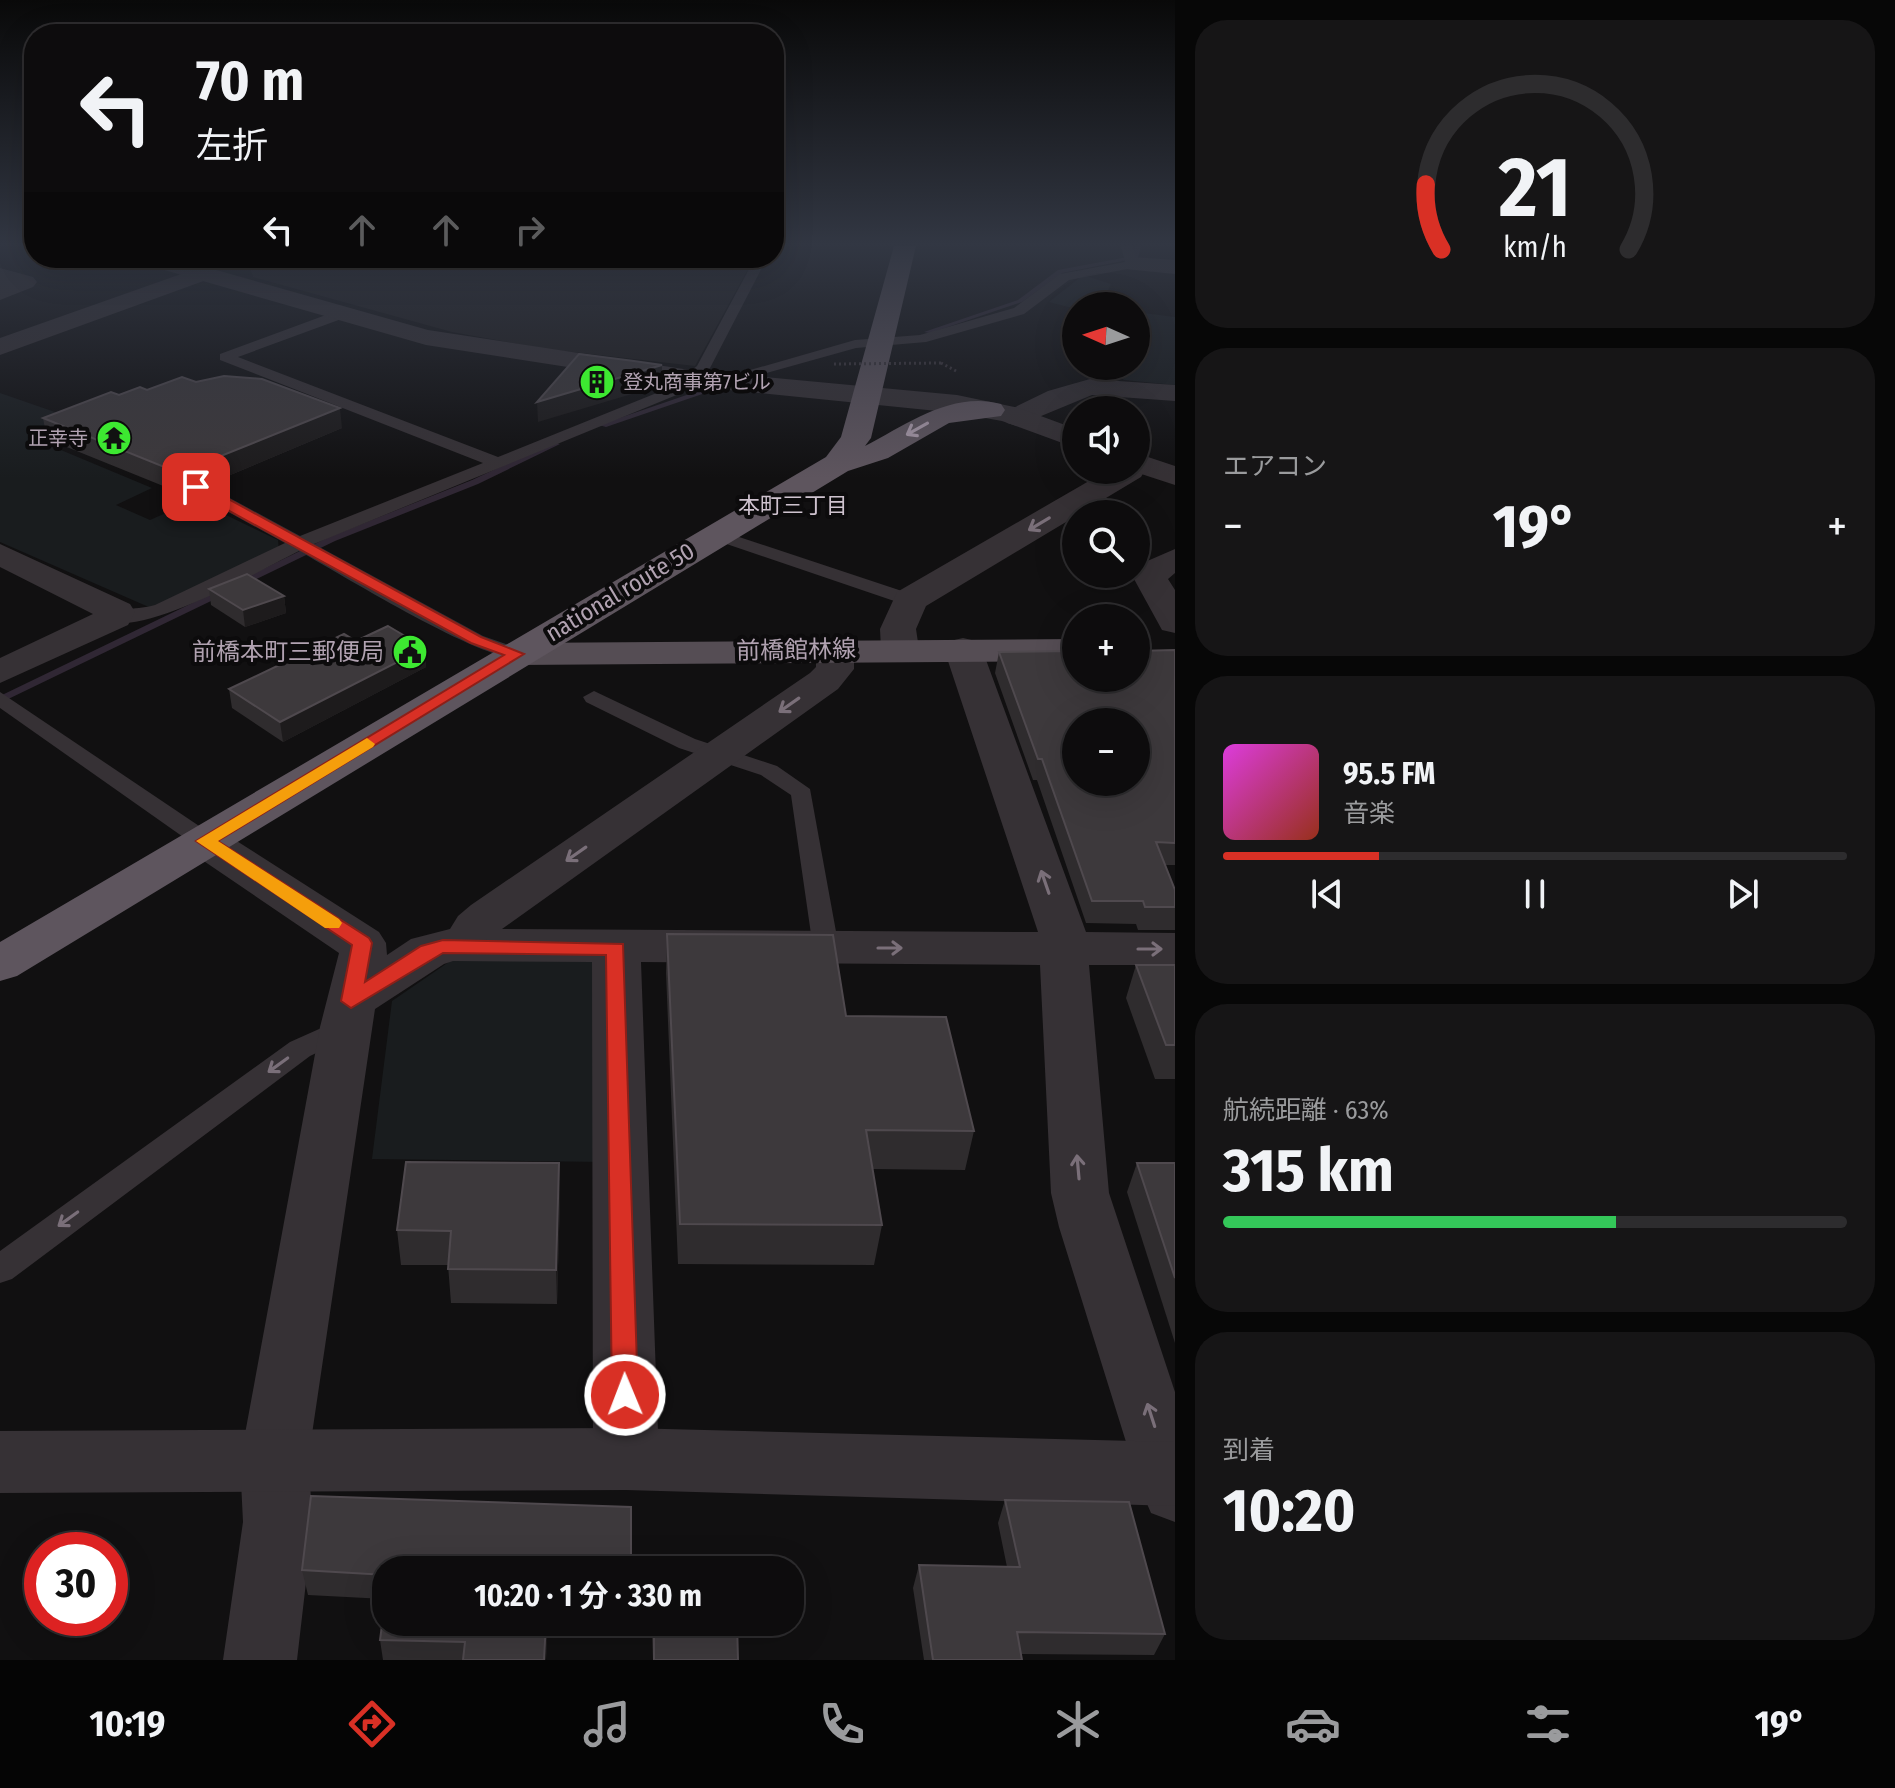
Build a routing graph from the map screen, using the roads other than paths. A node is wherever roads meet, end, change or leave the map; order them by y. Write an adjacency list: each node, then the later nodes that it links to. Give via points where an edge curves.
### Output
1 (65, 323): 8 (street)
2 (316, 323): 15 (lane, via 225,357)
3 (372, 323): 9 (street, via 426,337)
4 (726, 323): 9 (lane, via 703,368)
5 (883, 323): 7 (highway, national route 50)
6 (975, 323): 7 (lane, via 921,339)
7 (878, 341): 10 (lane); 11 (highway, national route 50)
8 (0, 347)
9 (690, 378): 10 (street); 15 (lane, via 674,391)
10 (720, 381): 11 (street)
11 (866, 393): 13 (street); 16 (highway, national route 50, via 856,438)
12 (1175, 393): 13 (street, via 1090,387)
13 (1004, 413): 14 (street); 16 (highway, one-way to 16, via 942,415 877,452)
14 (1062, 434)
15 (496, 462): 22 (lane)
16 (837, 464): 21 (highway, national route 50)
17 (1150, 469): 18 (street)
18 (1175, 476)
19 (1104, 484): 25 (street, one-way to 25)
20 (196, 487): 22 (lane)
21 (715, 534): 25 (lane); 32 (highway, national route 50)
22 (300, 543): 26 (lane, via 162,609 140,617); 32 (lane, via 476,640)
23 (0, 554): 26 (street, via 102,602 117,612)
24 (1175, 559): 27 (street, via 1151,579)
25 (910, 600): 28 (street, via 898,629)
26 (115, 617): 33 (street)
27 (1171, 641)
28 (900, 649): 29 (main road, 前橋館林線); 30 (main road, 前橋館林線)
29 (963, 649): 31 (main road, 前橋館林線); 41 (street, one-way to 29, via 1062,931)
30 (835, 650): 32 (main road, 前橋館林線); 36 (street, one-way to 36, via 835,669 824,681)
31 (1062, 650)
32 (516, 654): 37 (highway, national route 50)
33 (0, 672)
34 (594, 697): 36 (lane)
35 (0, 698): 37 (lane)
36 (719, 755): 38 (street, one-way to 38, via 488,916 475,927); 40 (lane, via 789,781 802,794)
37 (205, 841): 43 (highway, national route 50); 44 (street, via 362,943)
38 (469, 946): 39 (street); 44 (street, via 428,951)
39 (616, 948): 40 (street); 46 (street)
40 (826, 948): 41 (street, one-way to 41)
41 (1060, 948): 42 (street, one-way to 42); 49 (street, one-way to 41, via 1080,1193)
42 (1175, 949)
43 (0, 964)
44 (348, 1014): 45 (lane, one-way to 45); 47 (street)
45 (0, 1269)
46 (626, 1459): 47 (street); 49 (street)
47 (274, 1461): 48 (street); 50 (street, via 278,1522)
48 (0, 1462)
49 (1173, 1479)
50 (260, 1660)

